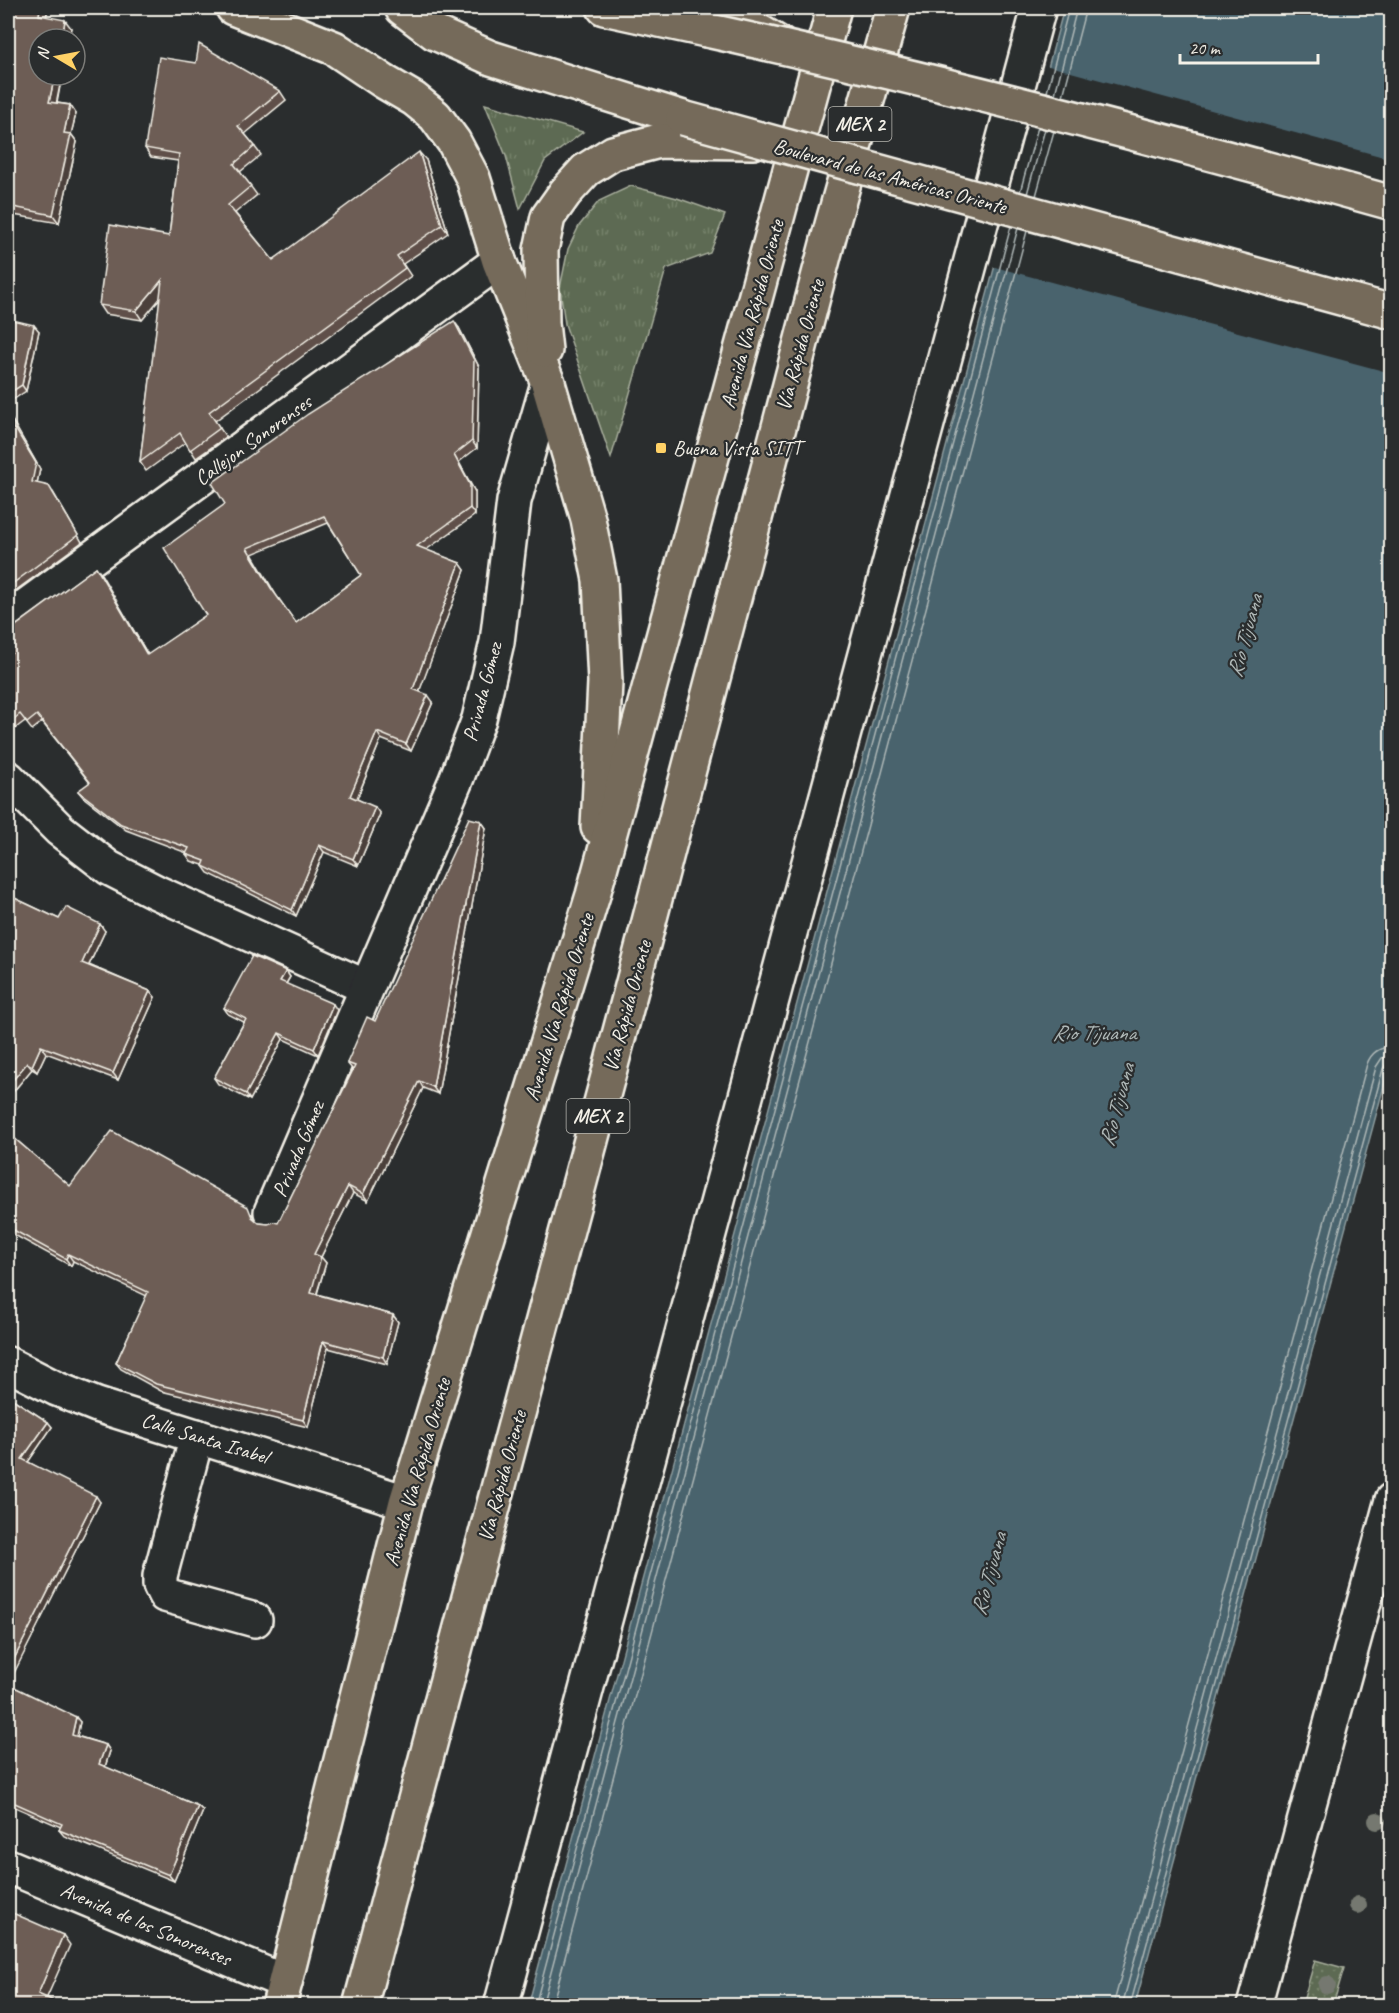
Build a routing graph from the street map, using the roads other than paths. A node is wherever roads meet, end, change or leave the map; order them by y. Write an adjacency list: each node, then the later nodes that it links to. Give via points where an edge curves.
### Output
1 (233, 8): 10 (main road, via 334,48 435,116 473,178)
2 (402, 8): 8 (main road, Boulevard de las Américas Oriente, bridge, via 435,33 491,58)
3 (603, 8): 7 (main road)
4 (834, 8): 15 (main road, Avenida Vía Rápida Oriente)
5 (893, 8): 25 (main road, Vía Rápida Oriente / MEX 2, via 832,225)
6 (1039, 8): 26 (street)
7 (713, 19): 9 (main road, bridge, via 788,48 1163,139)
8 (764, 142): 11 (main road, Boulevard de las Américas Oriente, bridge); 12 (main road, via 659,141 612,153 586,170 565,193 548,218 541,250)
9 (1392, 202)
10 (499, 261): 12 (main road); 13 (street, Callejon Sonorenses)
11 (1392, 312)
12 (548, 383): 15 (main road, via 588,519 600,580 605,682); 16 (street, Privada Gómez, via 514,501 497,642 479,719)
13 (8, 620)
14 (8, 778): 16 (street, via 60,830 109,868 241,943)
15 (593, 895): 21 (main road, Avenida Vía Rápida Oriente)
16 (366, 987): 17 (street, Privada Gómez)
17 (271, 1212)
18 (8, 1364): 19 (street, Calle Santa Isabel, via 57,1389)
19 (197, 1436): 21 (street, Calle Santa Isabel); 22 (street, via 160,1585 165,1595)
20 (1392, 1500): 27 (street)
21 (406, 1502): 24 (main road, Avenida Vía Rápida Oriente)
22 (255, 1620)
23 (8, 1866): 24 (street, Avenida de los Sonorenses)
24 (282, 1994)
25 (360, 2006)
26 (501, 2006)
27 (1254, 2006)

